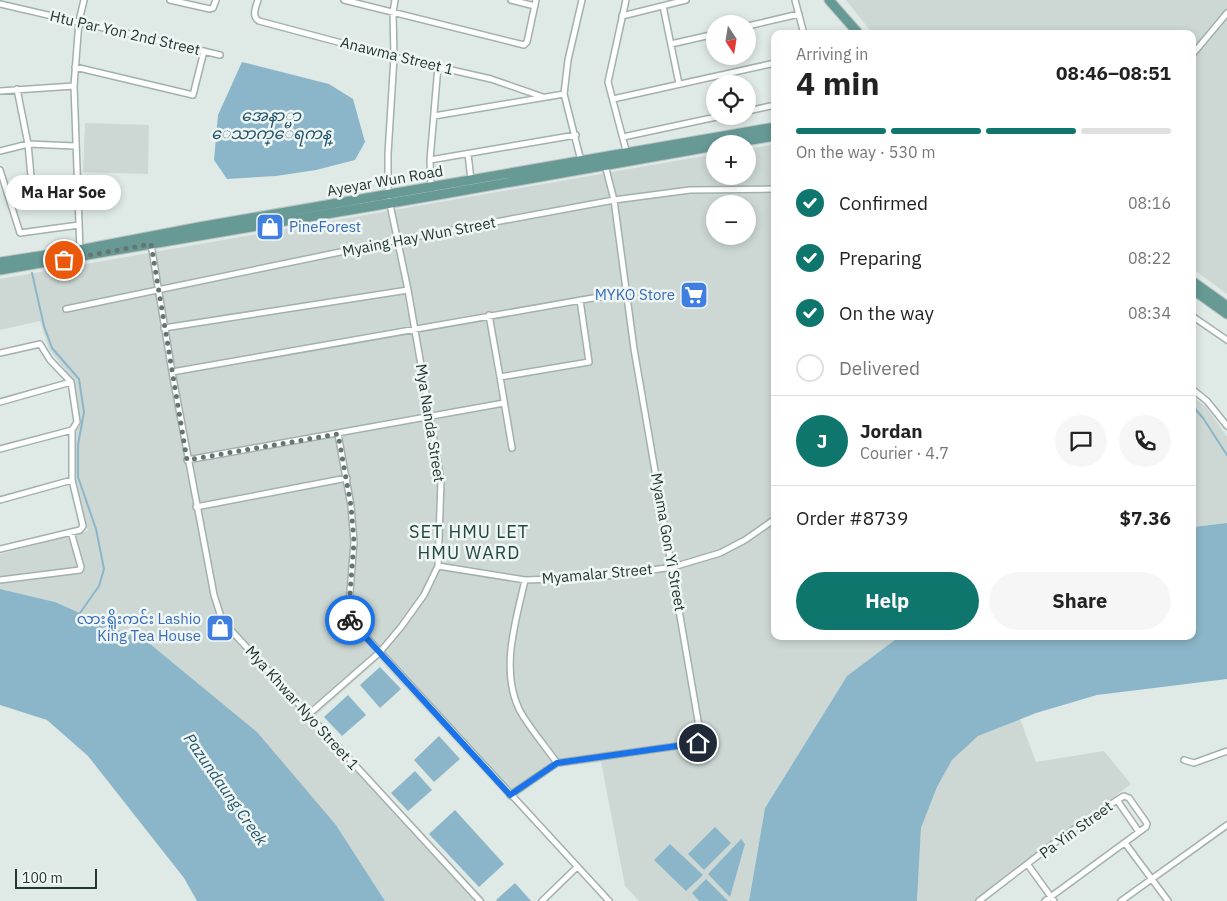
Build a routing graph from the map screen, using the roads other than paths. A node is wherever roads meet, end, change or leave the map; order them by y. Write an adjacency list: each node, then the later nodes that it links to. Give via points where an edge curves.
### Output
1 (84, 0): 21 (street)
2 (170, 0): 3 (street, via 210,9)
3 (216, 0)
4 (258, 0): 30 (street, Anawma Street 1, via 254,14 259,21)
5 (344, 0): 17 (street)
6 (395, 0): 17 (street, Mya Nanda Street)
7 (511, 0): 15 (street)
8 (536, 0): 15 (street)
9 (582, 0): 38 (street)
10 (626, 0): 20 (street)
11 (686, 0): 16 (street)
12 (795, 0): 19 (street)
13 (829, 0): 24 (main road)
14 (0, 4): 21 (street, Htu Par Yon 2nd Street)
15 (535, 6): 17 (street, via 526,44)
16 (663, 6): 20 (street); 26 (street)
17 (393, 12): 30 (street, Mya Nanda Street)
18 (1227, 13): 27 (street)
19 (799, 14): 22 (street); 23 (street)
20 (622, 16): 40 (street, via 608,77)
21 (79, 21): 28 (street, Htu Par Yon 2nd Street); 33 (street)
22 (756, 24)
23 (803, 30)
24 (855, 30)
25 (706, 36): 26 (street)
26 (671, 44): 34 (street)
27 (1196, 50)
28 (204, 51): 29 (street, Htu Par Yon 2nd Street); 33 (street, via 193,95)
29 (220, 55)
30 (394, 57): 32 (street, Anawma Street 1); 65 (street, Mya Nanda Street, via 388,154)
31 (771, 64): 34 (street)
32 (438, 66): 39 (street, Anawma Street 1, via 509,84); 43 (street)
33 (75, 67): 35 (street)
34 (680, 84): 40 (street)
35 (74, 86): 36 (street); 51 (street)
36 (17, 89): 37 (street); 50 (street)
37 (0, 91)
38 (564, 94): 39 (street); 46 (street)
39 (543, 97): 43 (street)
40 (613, 99): 47 (street)
41 (771, 106): 42 (street)
42 (756, 109)
43 (434, 116): 56 (street)
44 (706, 119): 47 (street)
45 (771, 128): 55 (main road, Ayeyar Wun Road)
46 (576, 135): 54 (street); 57 (street)
47 (623, 137): 55 (street)
48 (771, 137): 49 (main road)
49 (756, 139)
50 (28, 144): 51 (street); 53 (street); 64 (street, via 32,187)
51 (75, 146): 67 (street)
52 (706, 147): 55 (main road, Ayeyar Wun Road)
53 (0, 151)
54 (468, 154): 56 (street); 61 (street)
55 (628, 157): 58 (main road, Ayeyar Wun Road)
56 (430, 160): 62 (street)
57 (581, 161): 58 (main road, Ayeyar Wun Road); 61 (main road, Ayeyar Wun Road)
58 (605, 161): 65 (main road, Ayeyar Wun Road); 66 (street, Myama Gon Yi Street)
59 (0, 170): 60 (street)
60 (1, 180): 64 (street)
61 (471, 180): 62 (main road, Ayeyar Wun Road)
62 (431, 188): 65 (main road, Ayeyar Wun Road)
63 (771, 189): 66 (street, Myaing Hay Wun Street, via 690,190)
64 (7, 193): 67 (street, via 20,233)
65 (389, 199): 68 (main road, Ayeyar Wun Road); 69 (street, Mya Nanda Street)
66 (614, 200): 69 (street, Myaing Hay Wun Street); 76 (street, Myama Gon Yi Street)
67 (79, 225): 70 (street)
68 (150, 240): 70 (main road, Ayeyar Wun Road); 74 (street, Mya Khwar Nyo Street 1)
69 (398, 240): 74 (street, Myaing Hay Wun Street); 75 (street, Mya Nanda Street)
70 (80, 253): 71 (main road, Ayeyar Wun Road); 72 (main road, Ayeyar Wun Road)
71 (0, 262)
72 (0, 270)
73 (1196, 288): 78 (main road)
74 (158, 289): 79 (street, Myaing Hay Wun Street); 82 (street, Mya Khwar Nyo Street 1)
75 (408, 290): 82 (street); 83 (street, Mya Nanda Street)
76 (627, 292): 77 (street); 107 (street, Myama Gon Yi Street, via 634,349)
77 (580, 300): 80 (street); 87 (street, via 589,362)
78 (1224, 308)
79 (66, 309)
80 (489, 315): 83 (street); 87 (street)
81 (1196, 319): 84 (street)
82 (164, 328): 86 (street, Mya Khwar Nyo Street 1)
83 (414, 328): 86 (street); 92 (street, Mya Nanda Street)
84 (1227, 340)
85 (0, 353): 88 (street, via 40,344)
86 (172, 372): 98 (street, Mya Khwar Nyo Street 1)
87 (500, 377): 91 (street)
88 (71, 382): 90 (street); 94 (street, via 77,422)
89 (1196, 392): 93 (street)
90 (0, 402)
91 (504, 403): 92 (street); 96 (street)
92 (429, 416): 95 (street); 106 (street, Mya Nanda Street, via 440,481)
93 (1227, 426)
94 (72, 430): 97 (street); 100 (street)
95 (338, 434): 98 (street); 99 (street)
96 (512, 448)
97 (0, 449)
98 (187, 460): 102 (street, Mya Khwar Nyo Street 1)
99 (347, 478): 102 (street); 110 (street, via 354,542 348,618)
100 (72, 480): 101 (street); 104 (street, via 83,526)
101 (0, 500)
102 (196, 507): 111 (street, Mya Khwar Nyo Street 1, via 221,616)
103 (771, 523): 107 (street, Myamalar Street, via 720,553)
104 (71, 532): 105 (street); 108 (street, via 80,570)
105 (0, 549)
106 (438, 566): 109 (street, Myamalar Street); 110 (street, Mya Nanda Street, via 424,595)
107 (673, 566): 109 (street, Myamalar Street, via 590,578); 114 (street, Myama Gon Yi Street, via 701,738 698,743)
108 (0, 580)
109 (525, 580): 114 (street, via 514,625 512,683 519,708)
110 (380, 652): 111 (street, Mya Nanda Street); 115 (street)
111 (309, 714): 124 (street, Mya Khwar Nyo Street 1)
112 (1227, 751): 113 (street, via 1194,763)
113 (1184, 760)
114 (557, 763): 115 (street)
115 (510, 795): 121 (street)
116 (1117, 800): 118 (street); 118 (street, Pa Yin Street, via 1124,796 1129,798 1147,824); 120 (street, Pa Yin Street)
117 (1227, 824): 122 (street)
118 (1139, 832): 119 (street)
119 (1125, 843): 122 (street); 123 (street)
120 (1028, 865): 123 (street); 127 (street, Pa Yin Street)
121 (578, 867): 125 (street); 126 (street)
122 (1152, 879): 129 (street); 130 (street)
123 (1052, 899): 128 (street)
124 (480, 901)
125 (542, 901)
126 (609, 901)
127 (979, 901)
128 (1045, 901)
129 (1121, 901)
130 (1168, 901)

